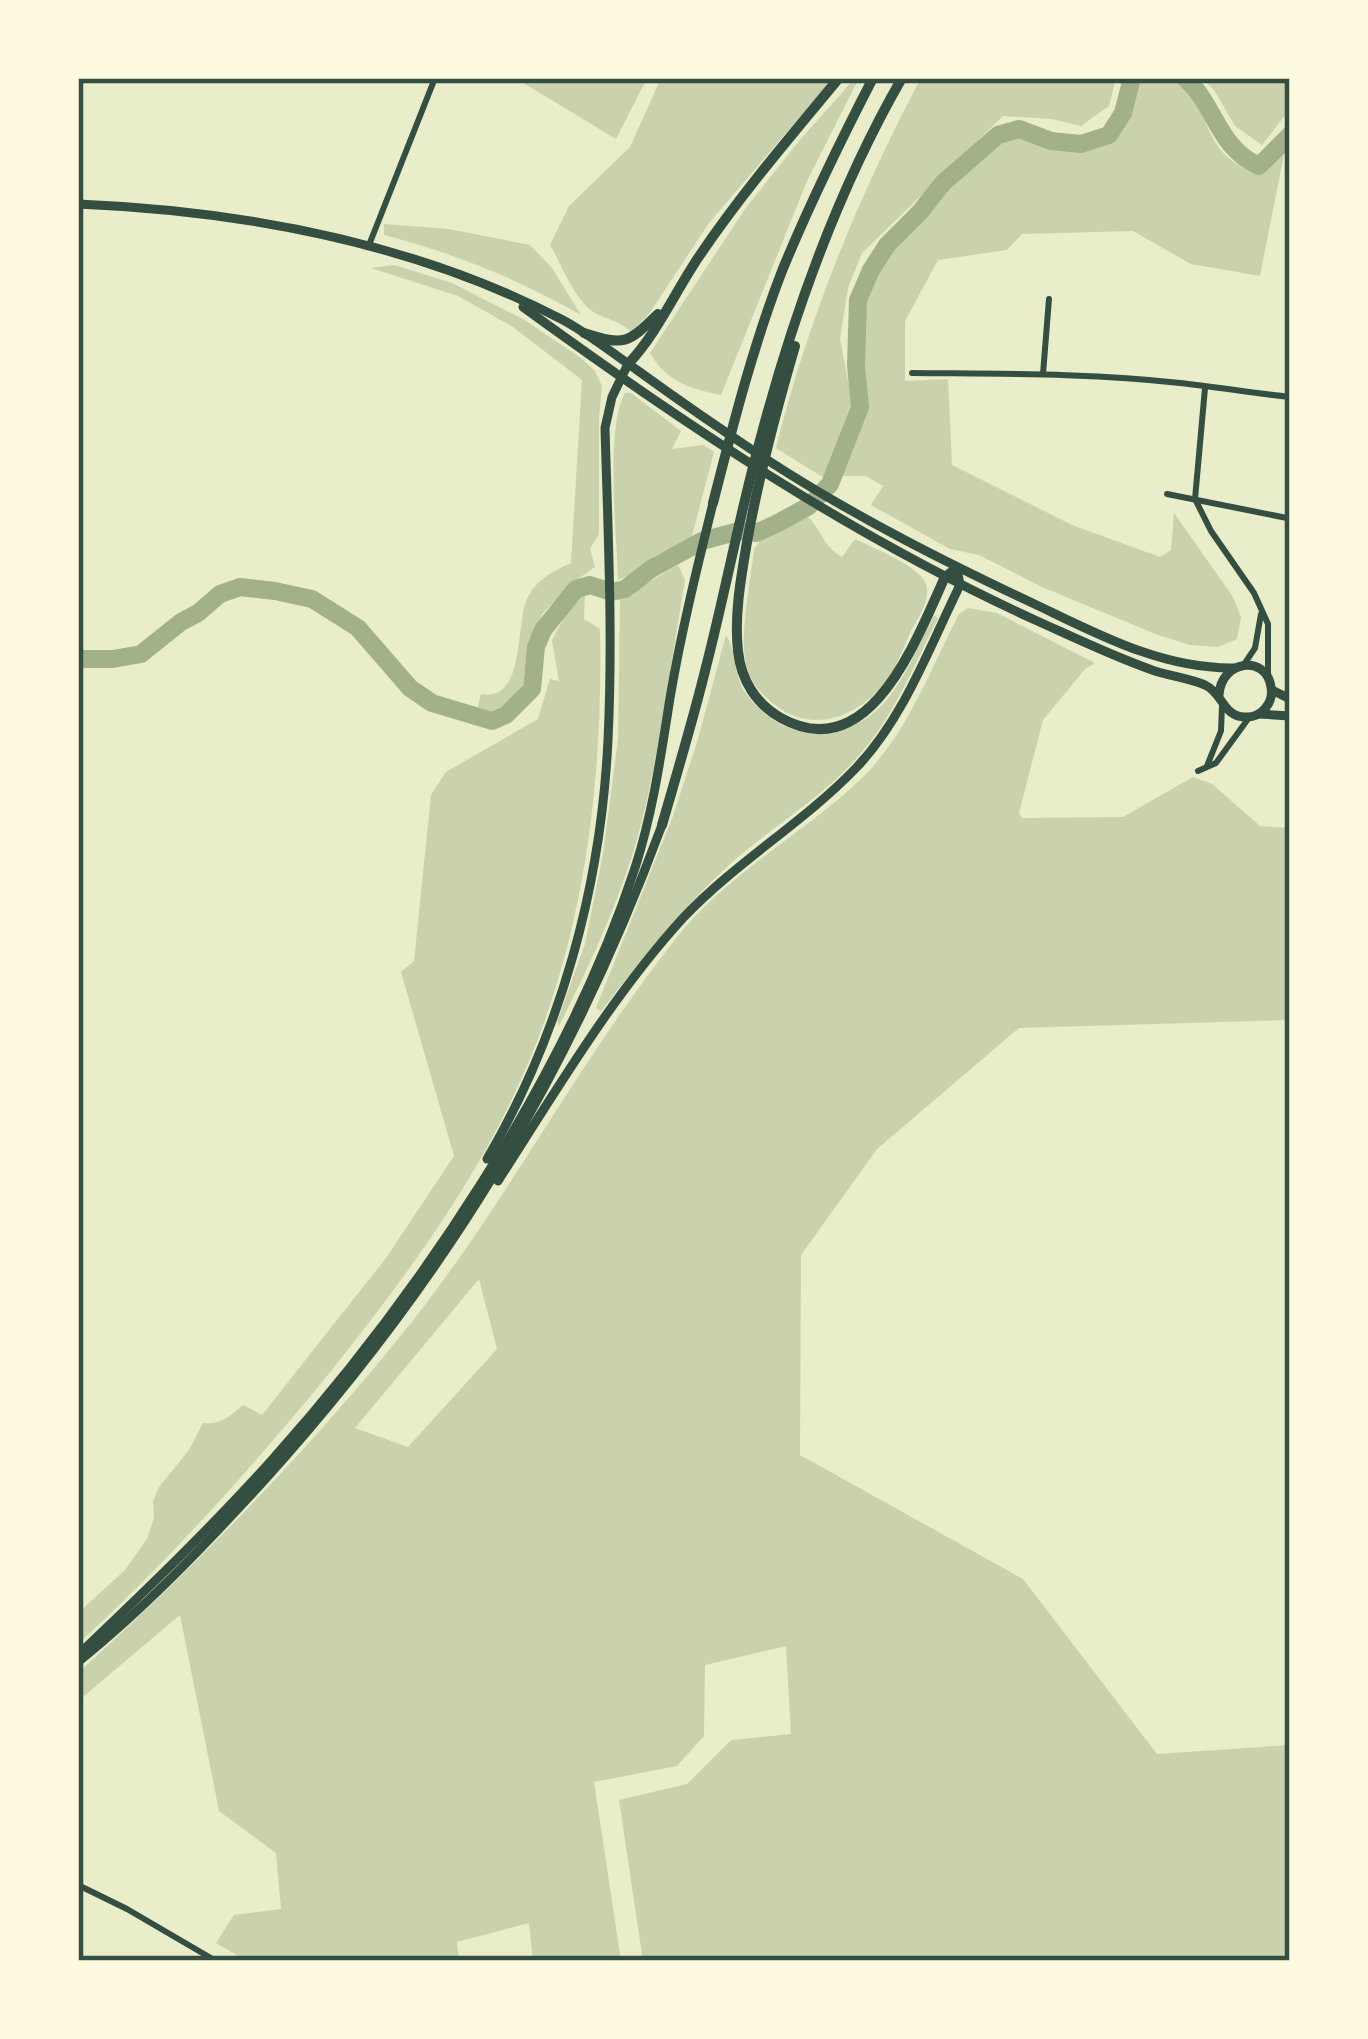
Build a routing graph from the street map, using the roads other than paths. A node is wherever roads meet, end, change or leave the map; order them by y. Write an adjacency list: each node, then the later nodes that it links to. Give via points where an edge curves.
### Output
1 (435, 78): 6 (street)
2 (839, 78): 9 (highway, via 736,202)
3 (873, 78): 18 (highway, via 781,274)
4 (902, 78): 20 (highway, via 856,167 784,356)
5 (78, 204): 6 (main road, via 229,218)
6 (368, 244): 7 (main road)
7 (506, 294): 10 (main road); 11 (main road)
8 (1048, 298): 13 (street)
9 (668, 303): 10 (highway, via 626,340); 11 (highway)
10 (584, 333): 11 (main road)
11 (625, 369): 21 (main road); 22 (main road, via 694,428); 34 (main road, via 605,428 608,745 595,858 542,1046)
12 (912, 373): 13 (street)
13 (1043, 374): 14 (street)
14 (1205, 388): 15 (street); 17 (street)
15 (1290, 397)
16 (1167, 494): 17 (street)
17 (1195, 499): 19 (street); 24 (street)
18 (712, 503): 34 (main road, via 654,797 623,901 537,1086)
19 (1287, 518)
20 (736, 563): 22 (highway, via 742,672 769,710 803,727 840,724 876,703); 33 (highway)
21 (957, 568): 22 (highway); 23 (main road); 25 (main road, via 1162,659)
22 (945, 577): 23 (main road)
23 (960, 584): 27 (main road, via 1112,654 1202,684); 34 (main road, via 877,743 658,947 479,1212)
24 (1262, 610): 25 (street, via 1255,648); 26 (street)
25 (1239, 666): 26 (main road, via 1260,670); 27 (main road, via 1224,676)
26 (1270, 684): 28 (main road); 29 (main road, via 1267,706)
27 (1220, 699): 29 (main road, via 1233,715); 31 (street, via 1221,731)
28 (1290, 699)
29 (1254, 716): 30 (main road); 31 (street)
30 (1290, 716)
31 (1207, 766): 32 (street)
32 (1198, 771)
33 (662, 825): 34 (main road, via 547,1086)
34 (421, 1280): 35 (main road, via 356,1372 238,1508)
35 (78, 1658)
36 (78, 1885): 37 (street)
37 (216, 1961)

